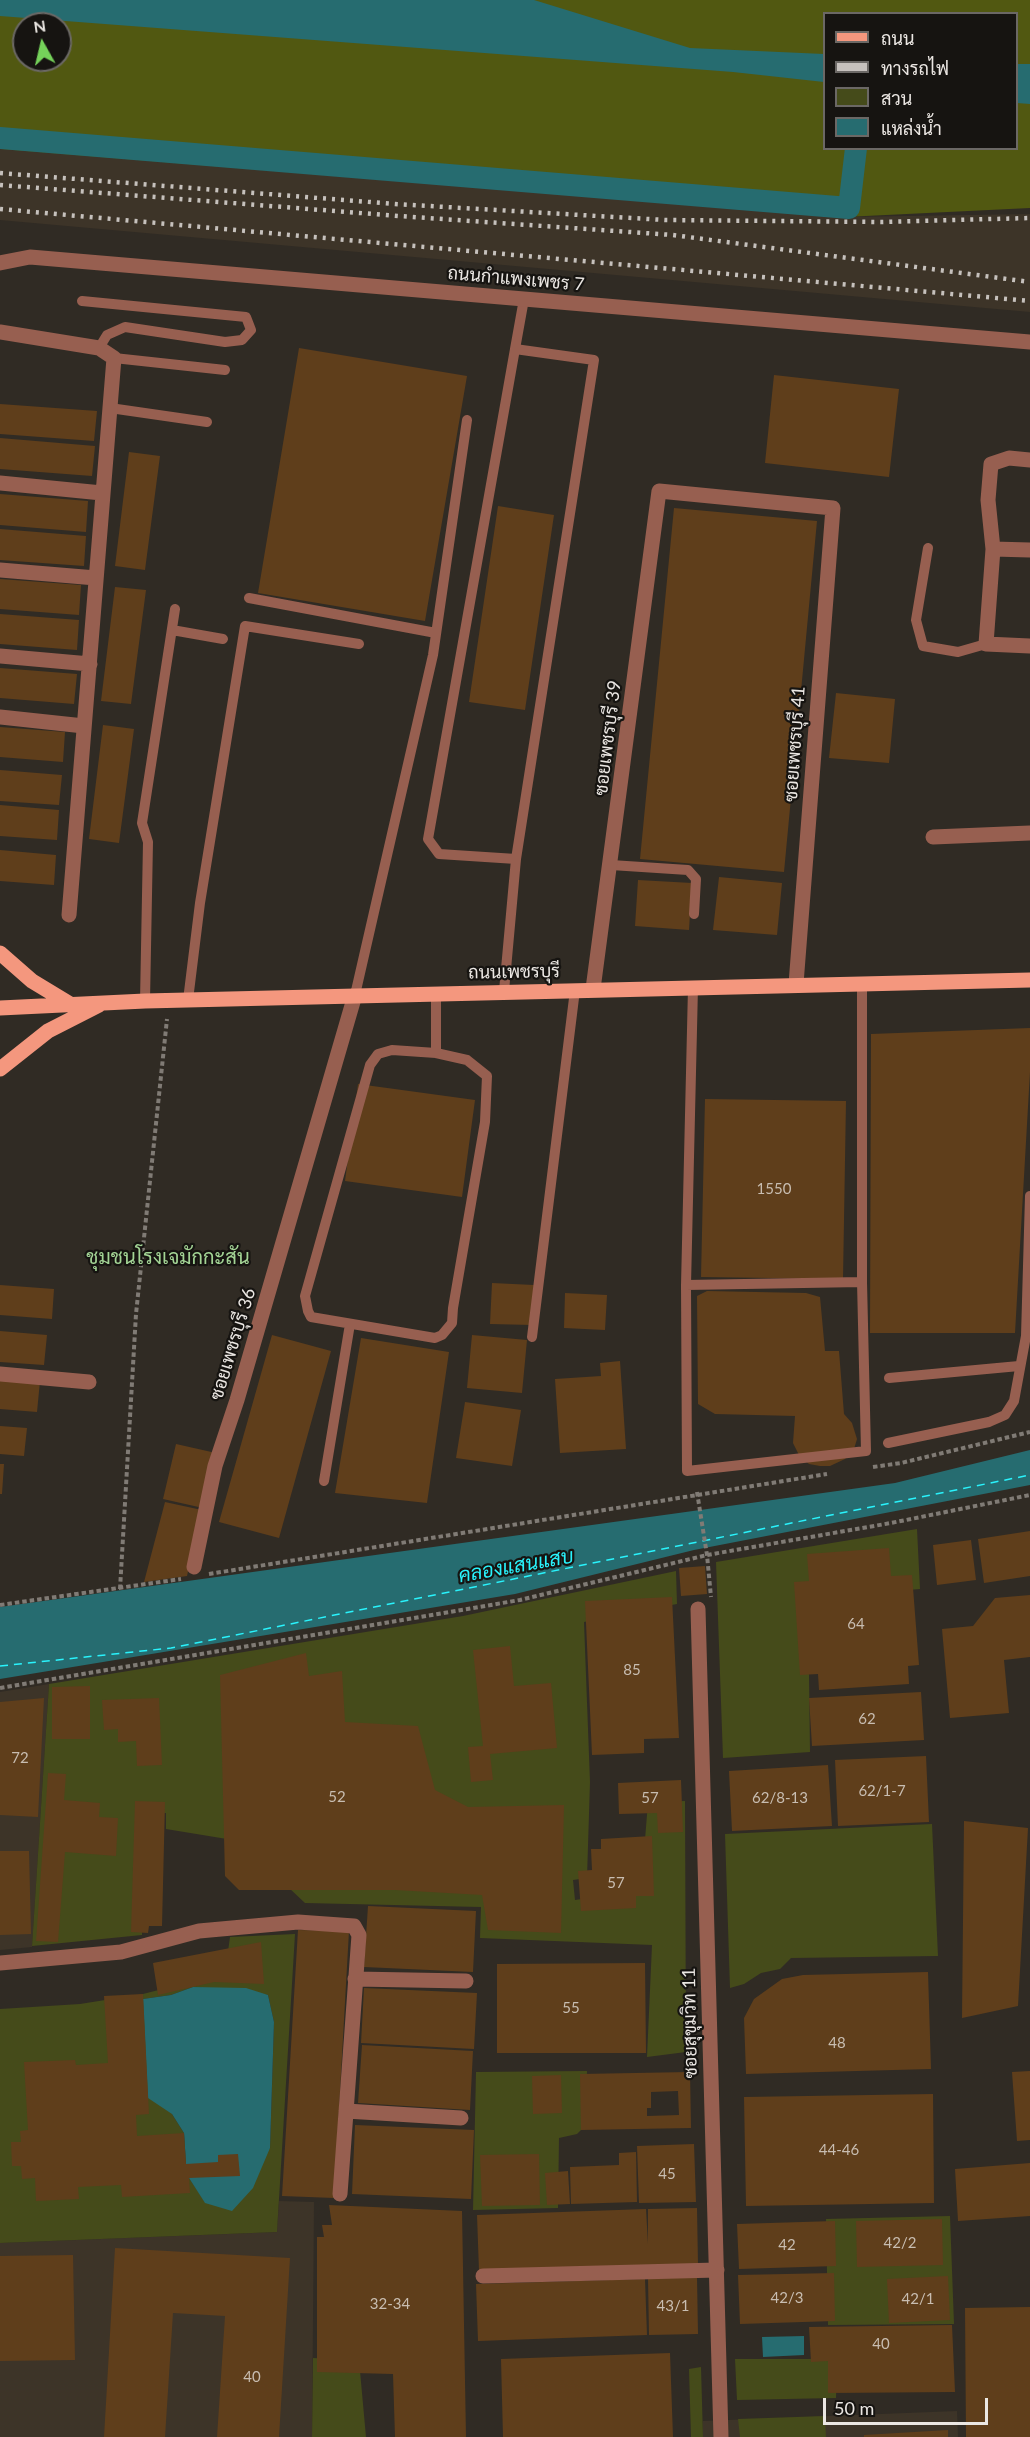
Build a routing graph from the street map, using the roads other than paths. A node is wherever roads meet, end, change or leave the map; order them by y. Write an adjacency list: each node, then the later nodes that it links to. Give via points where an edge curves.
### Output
1 (0, 263): 2 (street, ถนนกำแพงเพชร 7, via 30,257)
2 (524, 299): 5 (street, ถนนกำแพงเพชร 7); 7 (lane)
3 (82, 301): 6 (lane, via 246,317 251,330 242,340 225,342 125,327 107,335)
4 (0, 332): 6 (street)
5 (1030, 342)
6 (99, 348): 8 (street)
7 (515, 349): 36 (lane, via 594,360); 36 (lane, via 428,839 440,854)
8 (114, 358): 9 (lane); 10 (street)
9 (225, 370)
10 (110, 408): 12 (lane); 15 (street)
11 (467, 420): 25 (lane)
12 (207, 422)
13 (1030, 460): 18 (street, via 1009,458 991,464 988,500)
14 (0, 483): 15 (street)
15 (102, 493): 21 (street)
16 (833, 507): 37 (street, ซอยเพชรบุรี 39, via 659,491); 43 (street, ซอยเพชรบุรี 41)
17 (928, 549): 28 (lane, via 916,620 923,646 958,652)
18 (993, 549): 19 (street); 28 (street)
19 (1030, 550)
20 (0, 570): 21 (street)
21 (96, 578): 31 (street)
22 (249, 598): 25 (lane)
23 (175, 609): 24 (lane)
24 (172, 630): 26 (lane); 50 (lane, via 142,823 148,842)
25 (435, 633): 49 (lane)
26 (223, 639)
27 (359, 644): 51 (lane, via 245,626)
28 (986, 644): 29 (street)
29 (1030, 646)
30 (0, 656): 31 (street)
31 (90, 664): 33 (street)
32 (0, 717): 33 (street)
33 (84, 726): 39 (street)
34 (1030, 833): 35 (street)
35 (933, 837)
36 (516, 859): 47 (lane)
37 (611, 865): 38 (lane, via 688,870 696,879); 45 (street, ซอยเพชรบุรี 39)
38 (694, 914)
39 (69, 915)
40 (0, 953): 53 (main road, via 32,981)
41 (1030, 980): 42 (main road, ถนนเพชรบุรี)
42 (862, 982): 43 (main road, ถนนเพชรบุรี); 58 (lane)
43 (796, 984): 44 (main road, ถนนเพชรบุรี)
44 (693, 987): 45 (main road, ถนนเพชรบุรี); 59 (lane)
45 (593, 989): 46 (main road, ถนนเพชรบุรี)
46 (575, 990): 47 (main road, ถนนเพชรบุรี); 61 (lane)
47 (504, 992): 48 (main road, ถนนเพชรบุรี)
48 (436, 993): 49 (main road, ถนนเพชรบุรี); 55 (lane)
49 (355, 995): 51 (main road, ถนนเพชรบุรี); 68 (street, ซอยเพชรบุรี 36, via 215,1466)
50 (145, 1000): 51 (main road, ถนนเพชรบุรี); 52 (main road, ถนนเพชรบุรี)
51 (188, 1000)
52 (101, 1003): 53 (main road, ถนนเพชรบุรี); 56 (main road, via 48,1031)
53 (70, 1004): 54 (main road, ถนนเพชรบุรี)
54 (0, 1008)
55 (436, 1053): 60 (lane, via 383,1052 370,1065 305,1296 311,1317); 60 (lane, via 467,1060 487,1076 485,1122 452,1323 442,1335 426,1338)
56 (0, 1069)
57 (1030, 1196): 62 (lane, via 1026,1336)
58 (862, 1282): 59 (lane); 59 (lane, via 866,1451 687,1472)
59 (686, 1285)
60 (350, 1324): 67 (lane)
61 (532, 1337)
62 (1019, 1366): 64 (lane); 66 (lane, via 1014,1401 1005,1415 989,1422)
63 (0, 1374): 65 (street)
64 (889, 1378)
65 (89, 1382)
66 (888, 1443)
67 (324, 1481)
68 (195, 1573)
69 (705, 1606): 76 (street, ซอยสุขุมวิท 11)
70 (0, 1963): 71 (street, via 121,1952 199,1931 298,1922 348,1924 354,1926 358,1935)
71 (355, 1979): 72 (street); 73 (street)
72 (466, 1981)
73 (346, 2111): 74 (street); 75 (street)
74 (461, 2118)
75 (340, 2194)
76 (717, 2270): 77 (street); 78 (street, ซอยสุขุมวิท 11)
77 (483, 2276)
78 (721, 2437)

